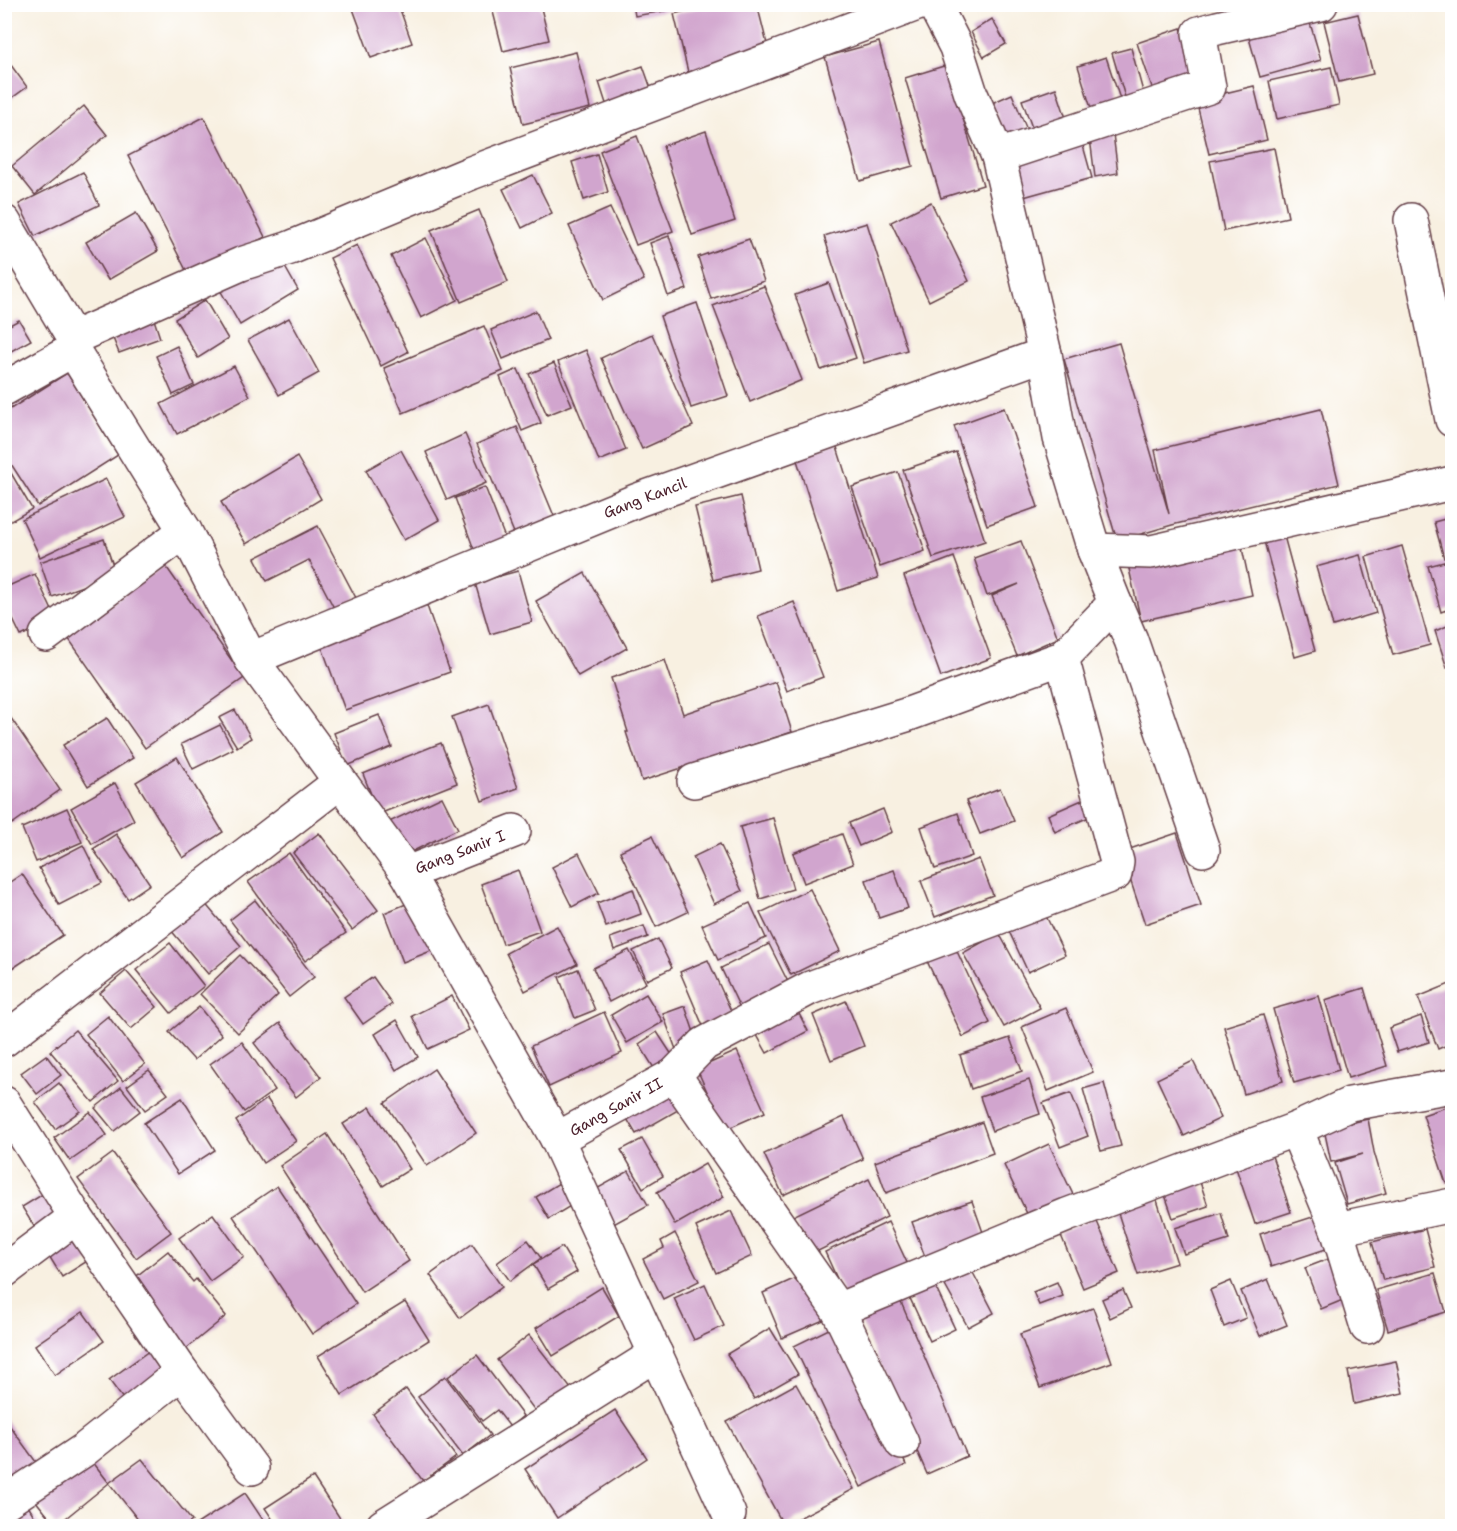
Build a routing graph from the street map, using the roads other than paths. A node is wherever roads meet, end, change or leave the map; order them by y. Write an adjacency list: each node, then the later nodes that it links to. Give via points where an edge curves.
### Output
1 (917, 4): 7 (street, via 471,172 290,248 241,264)
2 (934, 4): 4 (street, via 956,47)
3 (1313, 6): 4 (street, via 1199,33 1209,87)
4 (998, 156): 8 (street)
5 (1411, 220): 10 (street)
6 (4, 222): 7 (street)
7 (73, 344): 9 (street); 12 (street)
8 (1045, 354): 13 (street, via 1060,438); 17 (street, Gang Kancil, via 638,500)
9 (4, 389)
10 (1452, 420)
11 (1452, 483): 13 (street, via 1151,552)
12 (185, 531): 15 (street); 17 (street)
13 (1094, 550): 14 (street)
14 (1115, 603): 16 (street); 21 (street)
15 (46, 636)
16 (1062, 658): 18 (street, via 906,715); 24 (street, Gang Sanir II, via 1117,862 1115,874 810,988 704,1044)
17 (251, 659): 19 (street)
18 (694, 781)
19 (340, 782): 22 (street); 23 (street)
20 (514, 831): 22 (street, Gang Sanir I)
21 (1203, 850)
22 (407, 873): 28 (street)
23 (4, 1040)
24 (674, 1075): 28 (street, Gang Sanir II); 33 (street)
25 (1452, 1086): 27 (street, via 1350,1104)
26 (4, 1103): 30 (street)
27 (1296, 1130): 31 (street); 33 (street, via 1067,1215)
28 (557, 1139): 35 (street)
29 (1452, 1205): 31 (street)
30 (76, 1217): 32 (street); 36 (street)
31 (1337, 1229): 34 (street)
32 (4, 1271)
33 (838, 1310): 37 (street)
34 (1367, 1327)
35 (656, 1354): 40 (street); 41 (street)
36 (183, 1372): 38 (street); 39 (street, via 84,1450)
37 (902, 1443)
38 (252, 1467)
39 (4, 1503)
40 (729, 1515)
41 (383, 1527)

